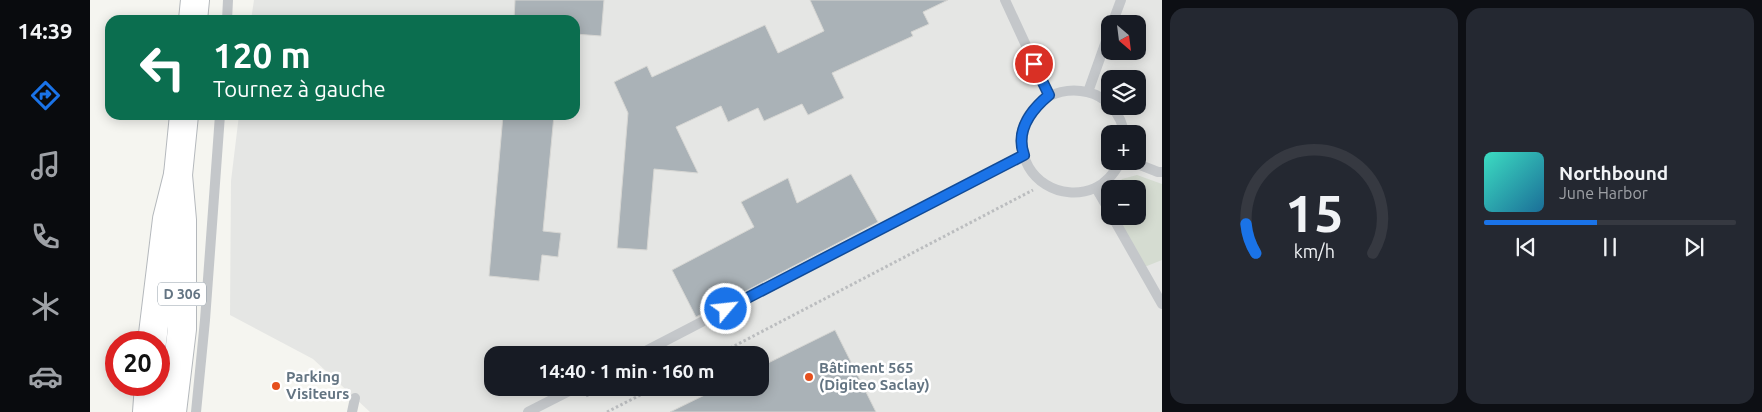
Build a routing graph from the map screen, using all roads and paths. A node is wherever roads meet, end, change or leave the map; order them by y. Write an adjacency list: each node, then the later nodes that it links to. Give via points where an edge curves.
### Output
1 (195, 0): 5 (main road)
2 (228, 0): 6 (lane)
3 (1005, 0): 10 (lane)
4 (1121, 0): 7 (lane)
5 (194, 15)
6 (227, 15)
7 (1115, 15)
8 (1101, 55): 9 (lane)
9 (1088, 92): 10 (lane, via 1071,90); 11 (lane)
10 (1049, 95): 14 (lane, via 1035,106 1026,120 1022,135)
11 (1101, 98)
12 (184, 120): 18 (main road, D 306)
13 (220, 120): 33 (lane)
14 (1024, 155): 19 (lane, via 1028,166); 25 (lane)
15 (1146, 167): 17 (lane)
16 (1116, 170): 20 (lane)
17 (1162, 172)
18 (178, 175): 24 (main road, D 306, via 166,219); 32 (main road, D 306, via 182,220 182,329)
19 (1044, 184): 20 (lane, via 1063,192 1078,193); 26 (path)
20 (1096, 188): 21 (lane)
21 (1101, 197)
22 (1117, 225): 23 (lane)
23 (1162, 304)
24 (153, 331)
25 (655, 346)
26 (733, 346)
27 (148, 396): 31 (main road)
28 (559, 396): 35 (lane)
29 (639, 396): 36 (path)
30 (355, 398): 34 (lane)
31 (147, 412)
32 (172, 412)
33 (196, 412)
34 (352, 412)
35 (528, 412)
36 (608, 412)

